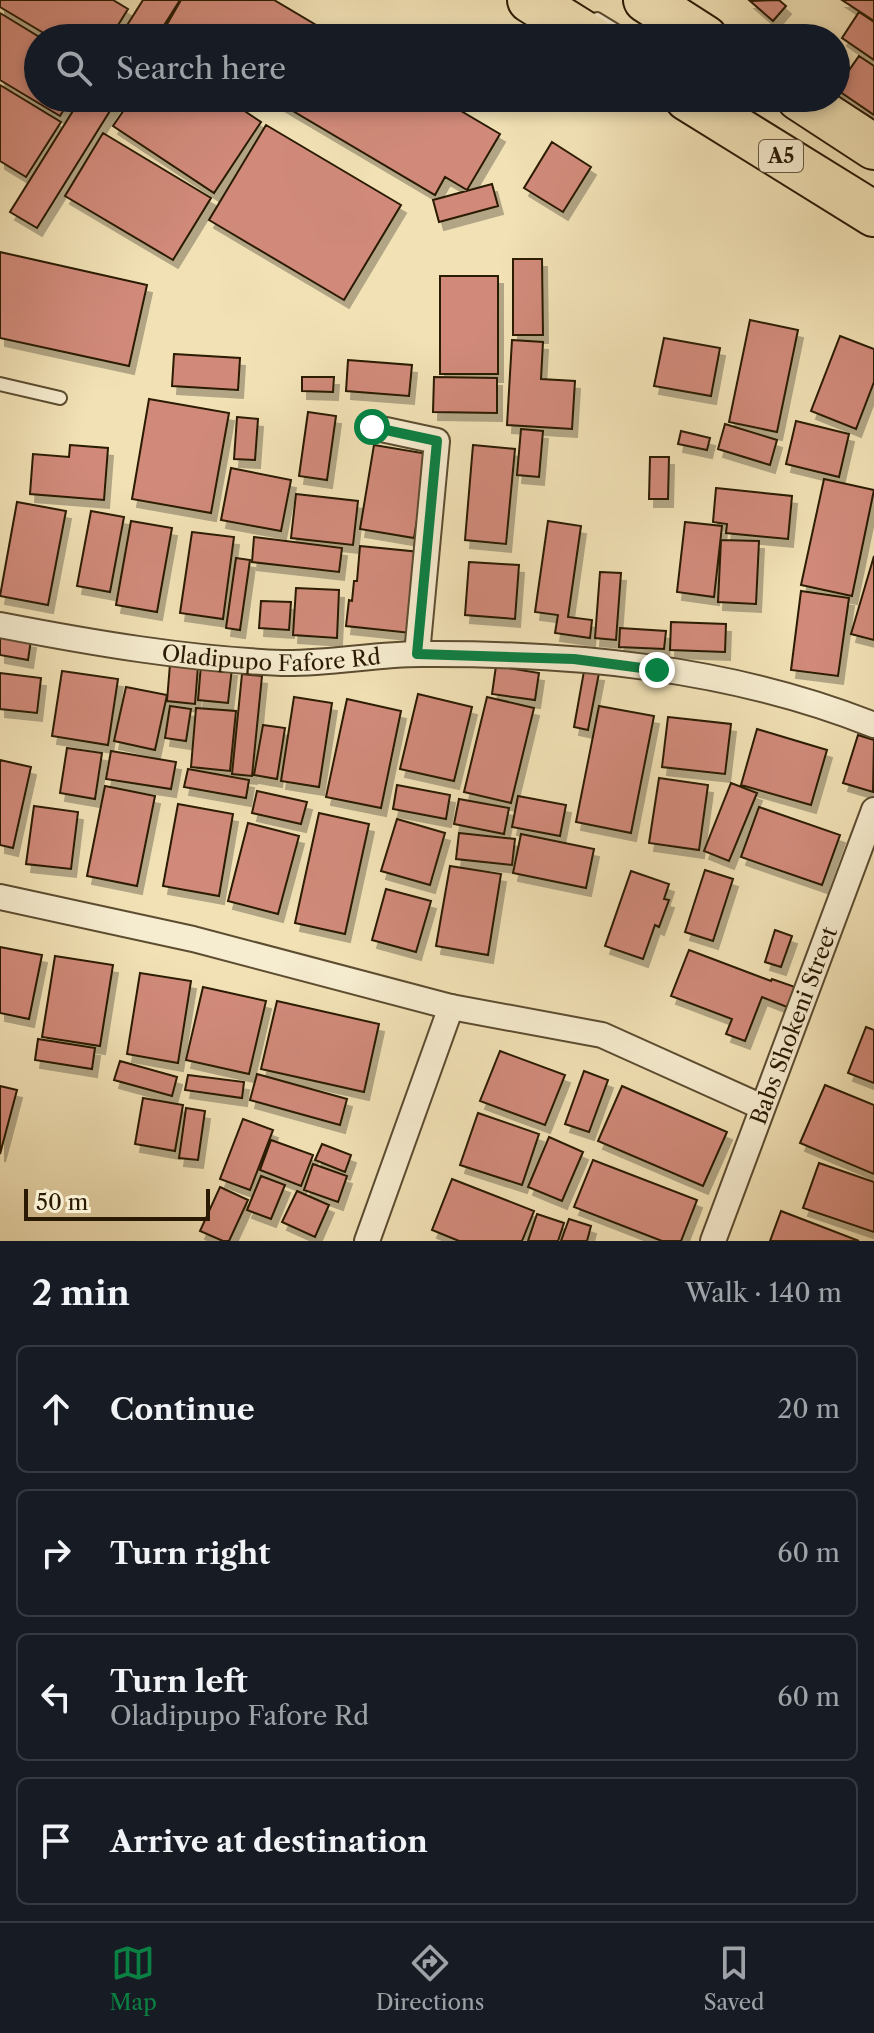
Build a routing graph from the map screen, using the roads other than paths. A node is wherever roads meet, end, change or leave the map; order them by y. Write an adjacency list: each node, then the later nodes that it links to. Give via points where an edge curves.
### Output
1 (530, 0): 3 (highway)
2 (646, 0): 4 (highway)
3 (584, 24)
4 (683, 24)
5 (710, 112): 8 (highway, A5)
6 (820, 112): 7 (highway, A5)
7 (874, 147)
8 (874, 214)
9 (0, 384): 10 (lane)
10 (60, 398)
11 (372, 427): 13 (street, via 437,441)
12 (0, 625): 13 (street, Oladipupo Fafore Rd, via 141,651 267,662)
13 (417, 654): 14 (street, Oladipupo Fafore Rd, via 574,659 738,682)
14 (874, 725)
15 (874, 810): 18 (street, Babs Shokeni Street)
16 (0, 897): 17 (street, via 193,939)
17 (451, 1007): 18 (street, via 602,1035); 19 (street)
18 (762, 1107): 20 (street, Babs Shokeni Street)
19 (367, 1241)
20 (713, 1241)

